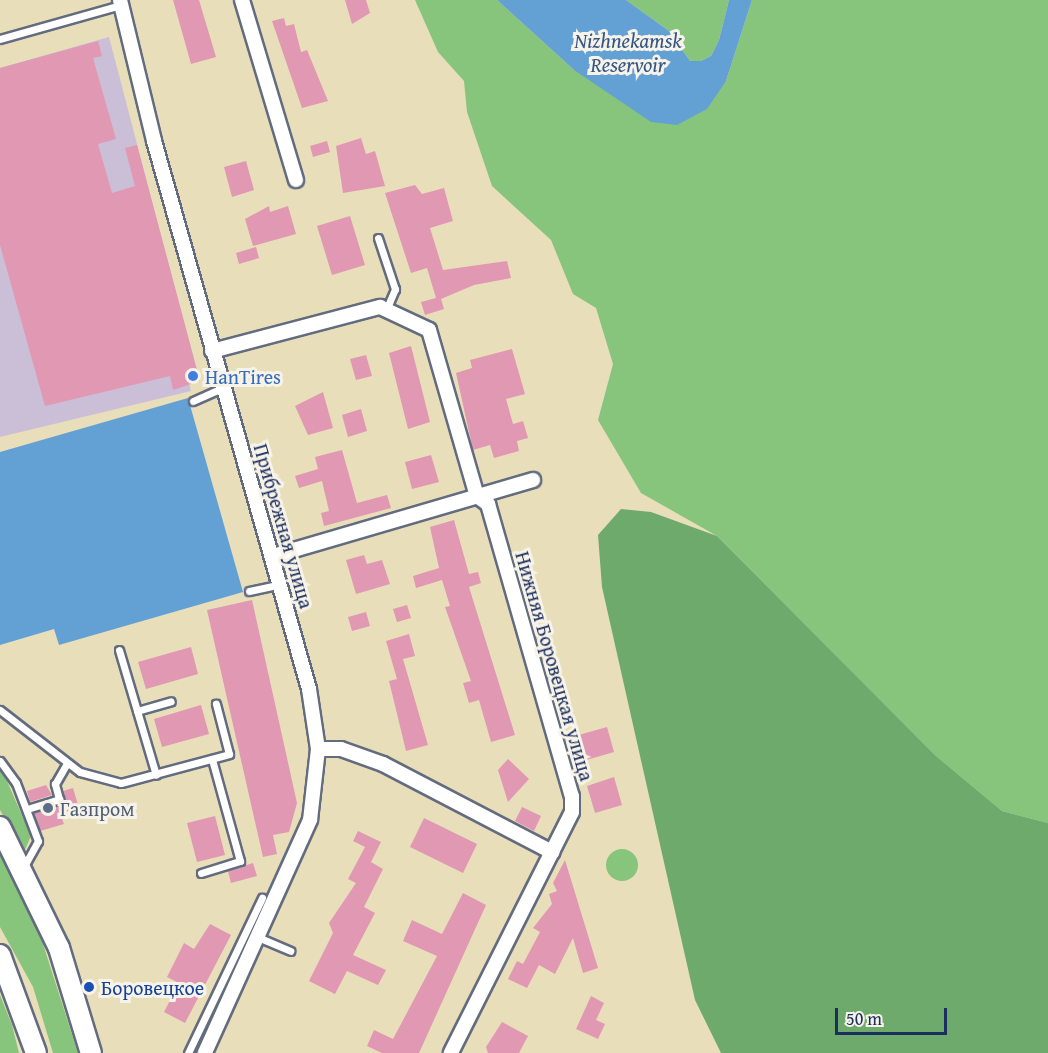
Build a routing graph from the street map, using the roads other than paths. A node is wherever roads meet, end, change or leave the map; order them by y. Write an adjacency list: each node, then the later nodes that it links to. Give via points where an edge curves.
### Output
1 (242, 0): 4 (street)
2 (121, 3): 3 (lane); 7 (street, Прибрежная улица)
3 (0, 39)
4 (296, 180)
5 (378, 238): 6 (lane, via 395,289)
6 (383, 308): 7 (street); 11 (street, Нижняя Боровецкая улица, via 429,330)
7 (212, 351): 8 (street, Прибрежная улица)
8 (222, 388): 9 (lane); 12 (street, Прибрежная улица)
9 (193, 401)
10 (533, 480): 11 (street)
11 (477, 496): 12 (street); 27 (street, Нижняя Боровецкая улица, via 488,504 573,796 572,812)
12 (273, 556): 13 (street, Прибрежная улица)
13 (281, 584): 14 (lane); 20 (street, Прибрежная улица, via 309,689)
14 (249, 591)
15 (119, 650): 19 (lane)
16 (171, 700): 19 (lane)
17 (216, 704): 21 (lane, via 230,754)
18 (0, 710): 23 (lane)
19 (137, 711): 24 (lane)
20 (318, 749): 27 (street, via 341,749 383,764); 31 (street, Прибрежная улица, via 310,820)
21 (212, 759): 24 (lane); 29 (lane, via 240,861)
22 (0, 761): 25 (lane)
23 (67, 763): 24 (lane, via 108,782); 25 (lane, via 55,784 59,799)
24 (156, 775)
25 (27, 809): 28 (lane, via 38,841)
26 (0, 827): 28 (main road)
27 (552, 852): 38 (street, Нижняя Боровецкая улица)
28 (23, 869): 35 (main road, via 59,948)
29 (201, 873)
30 (262, 898): 36 (lane)
31 (260, 938): 32 (lane); 37 (street, Прибрежная улица)
32 (290, 951)
33 (0, 955): 34 (main road)
34 (36, 1053)
35 (91, 1053)
36 (188, 1053)
37 (205, 1053)
38 (451, 1053)

